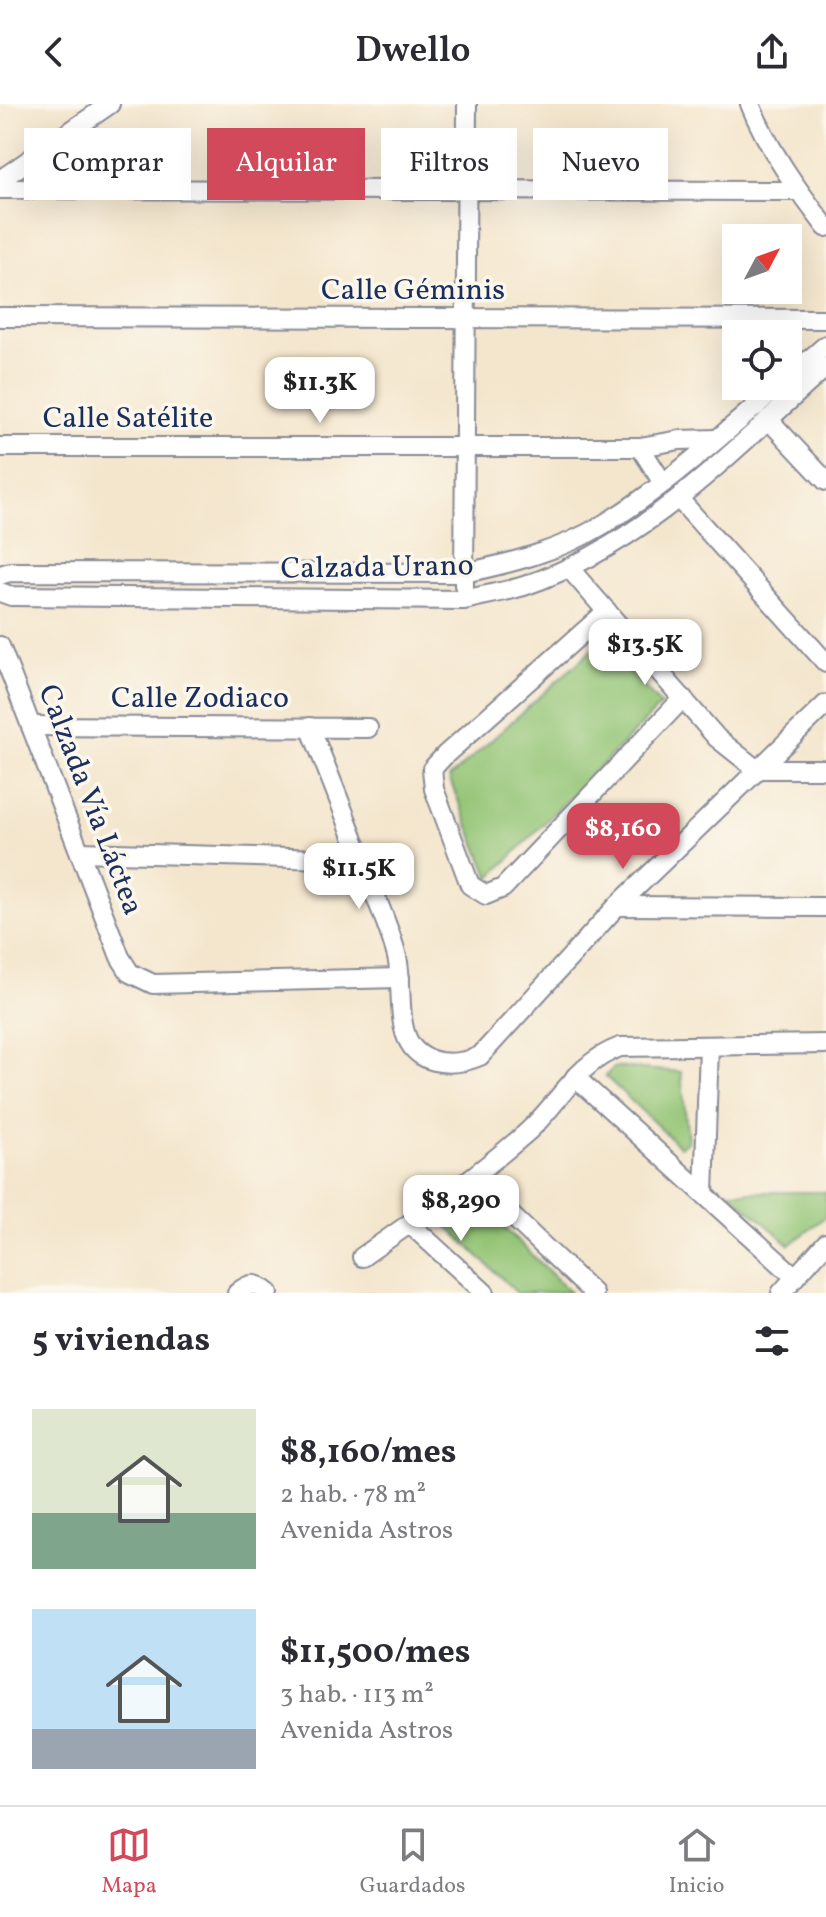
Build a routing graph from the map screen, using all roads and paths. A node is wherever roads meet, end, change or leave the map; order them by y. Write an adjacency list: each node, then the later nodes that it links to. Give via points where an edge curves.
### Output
1 (110, 104): 5 (street)
2 (467, 104): 4 (street)
3 (750, 104): 9 (street)
4 (467, 128)
5 (0, 180)
6 (0, 189): 7 (street)
7 (381, 191)
8 (517, 191): 9 (street)
9 (798, 191): 11 (street)
10 (467, 200): 14 (street)
11 (826, 227)
12 (0, 317): 14 (street, Calle Géminis)
13 (826, 319): 14 (street, Calle Géminis)
14 (466, 320): 21 (street)
15 (826, 345): 16 (street)
16 (802, 366)
17 (826, 367): 19 (street, Calzada Urano)
18 (763, 400): 20 (street, Calzada Urano)
19 (768, 419): 24 (street); 26 (street, Calzada Urano)
20 (717, 439): 23 (street, Calle Satélite); 25 (street, Calzada Urano)
21 (465, 446): 22 (street, Calle Satélite); 23 (street, Calle Satélite); 28 (street)
22 (0, 447)
23 (640, 447): 25 (street)
24 (826, 481)
25 (663, 483): 28 (street, Calzada Urano, via 603,526 555,548)
26 (679, 499): 27 (street, Calzada Urano); 34 (street)
27 (569, 568): 31 (street, Calzada Urano); 32 (street)
28 (464, 573): 29 (street, Calzada Urano); 31 (street)
29 (0, 575)
30 (0, 592): 31 (street, Calzada Urano)
31 (464, 600)
32 (607, 611): 35 (street); 35 (street, via 432,769 434,789 470,885 486,895 503,888)
33 (0, 646): 37 (street, Calzada Vía Láctea)
34 (826, 663)
35 (683, 698): 40 (street, via 717,738)
36 (826, 704): 40 (street)
37 (31, 726): 38 (street, Calle Zodiaco); 42 (street, Calzada Vía Láctea)
38 (310, 727): 39 (street, Calle Zodiaco); 43 (street)
39 (368, 728)
40 (756, 769): 41 (street); 44 (street)
41 (826, 769)
42 (80, 852): 43 (street); 46 (street, Calzada Vía Láctea, via 120,957 130,973 153,984)
43 (362, 860): 46 (street)
44 (617, 906): 45 (street); 46 (street, via 480,1056 467,1062 432,1060 409,1043)
45 (826, 907)
46 (400, 978)
47 (826, 1044): 48 (street)
48 (709, 1046): 49 (street, via 620,1047 591,1061); 51 (street)
49 (575, 1077): 50 (street, via 529,1131); 51 (street)
50 (472, 1178): 52 (street); 56 (street)
51 (704, 1194): 55 (street)
52 (410, 1224): 54 (street); 59 (street)
53 (826, 1243): 55 (street)
54 (362, 1257)
55 (794, 1276): 60 (street)
56 (590, 1292)
57 (237, 1293): 58 (street, via 254,1284)
58 (269, 1293)
59 (485, 1293)
60 (781, 1293)

